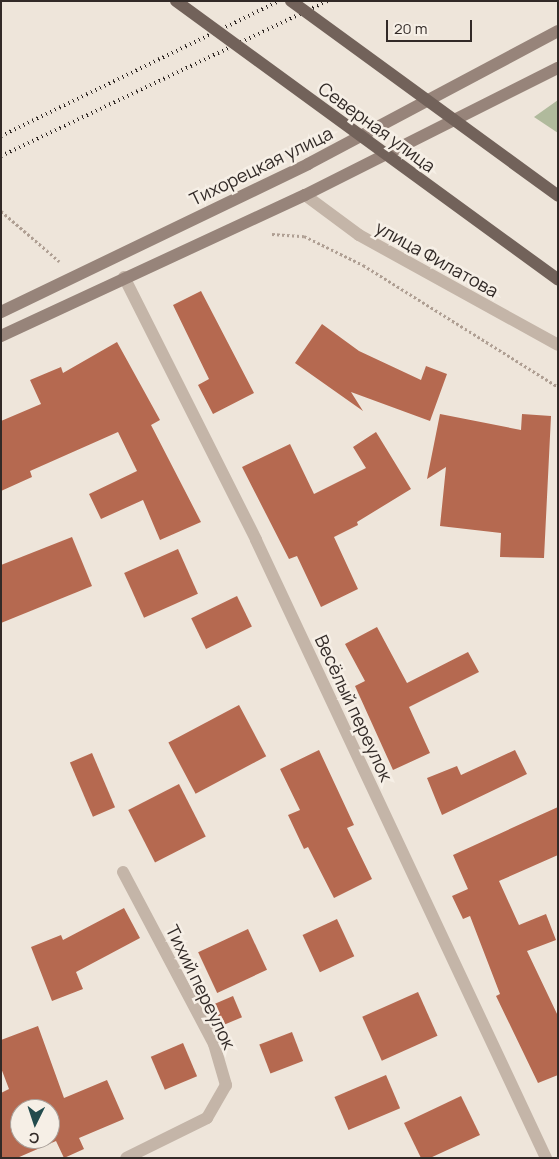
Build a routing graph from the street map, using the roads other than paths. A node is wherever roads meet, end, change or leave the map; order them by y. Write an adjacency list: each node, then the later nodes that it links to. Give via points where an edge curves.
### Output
1 (176, 1): 8 (main road, Северная улица, bridge)
2 (291, 1): 6 (main road, bridge)
3 (558, 31): 9 (main road, Тихорецкая улица, via 308,164)
4 (558, 68): 5 (main road)
5 (305, 195): 7 (main road); 11 (street, улица Филатова, via 359,235)
6 (558, 196)
7 (124, 277): 10 (main road); 14 (street, Весёлый переулок, via 256,540)
8 (558, 280)
9 (1, 312)
10 (1, 336)
11 (558, 345)
12 (124, 872): 13 (street, Тихий переулок, via 214,1044 226,1085 207,1118)
13 (126, 1158)
14 (546, 1158)

